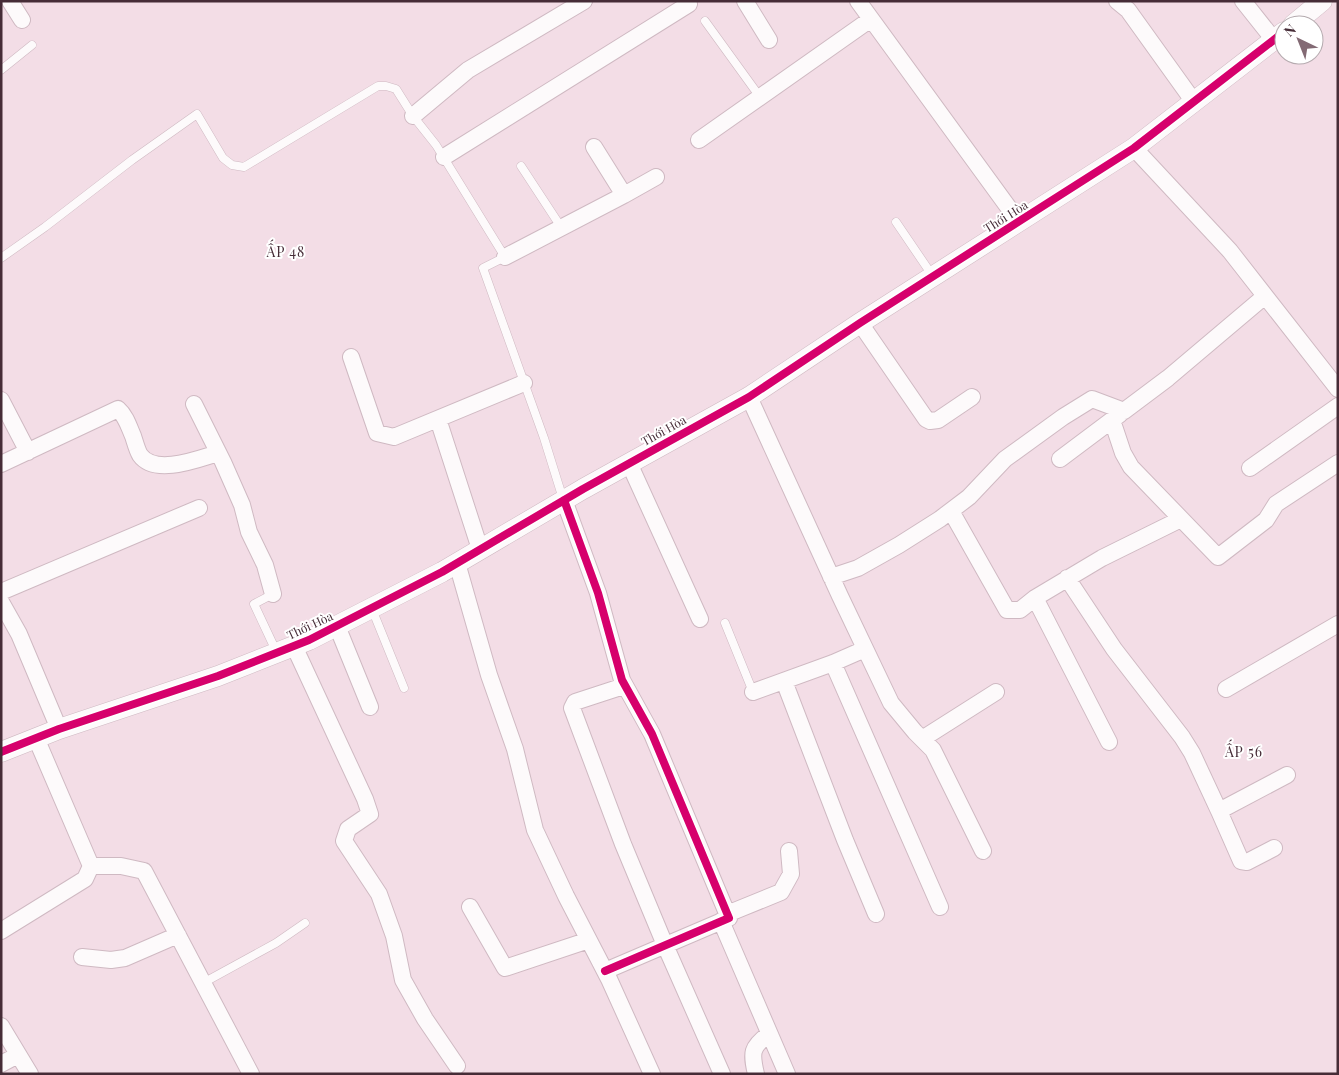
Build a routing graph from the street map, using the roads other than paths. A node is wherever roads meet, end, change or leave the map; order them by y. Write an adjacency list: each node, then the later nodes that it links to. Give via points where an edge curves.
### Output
1 (10, 1): 11 (street)
2 (584, 1): 20 (street, via 468,70)
3 (687, 1): 24 (street, via 689,4)
4 (745, 1): 14 (street)
5 (858, 1): 10 (street)
6 (1118, 1): 19 (street, via 1128,10)
7 (1243, 1): 13 (street)
8 (1322, 1): 9 (street)
9 (1305, 15)
10 (871, 19): 18 (street); 29 (street)
11 (22, 20)
12 (705, 22): 18 (lane)
13 (1274, 31)
14 (769, 40)
15 (1274, 40): 19 (street, Thới Hòa)
16 (32, 45): 17 (lane)
17 (1, 70)
18 (760, 97): 21 (street)
19 (1194, 102): 23 (street, Thới Hòa)
20 (413, 116): 24 (lane); 32 (lane, via 396,90 378,86 244,166 232,165 223,158 197,114)
21 (699, 140)
22 (594, 147): 27 (street)
23 (1134, 148): 29 (street, Thới Hòa); 34 (street, via 1230,251)
24 (444, 157): 31 (lane)
25 (521, 166): 30 (lane)
26 (656, 176): 27 (street)
27 (624, 195): 30 (street)
28 (896, 222): 33 (lane)
29 (1019, 222): 33 (street, Thới Hòa)
30 (562, 227): 31 (street)
31 (504, 257): 37 (lane, via 483,268)
32 (1, 258)
33 (933, 277): 35 (street, Thới Hòa)
34 (1265, 296): 38 (street); 44 (street, via 1168,378)
35 (860, 323): 39 (street, Thới Hòa); 40 (street, via 926,419 938,420)
36 (351, 357): 45 (street, via 377,433 394,437)
37 (524, 382): 45 (street); 53 (lane)
38 (1338, 389)
39 (749, 397): 51 (street, Thới Hòa); 59 (street)
40 (972, 397)
41 (1, 400): 46 (street)
42 (194, 404): 47 (street)
43 (1338, 406): 52 (street)
44 (1118, 415): 48 (street); 55 (street, via 1092,399 1005,459); 56 (street, via 1123,453 1131,467)
45 (438, 419): 57 (street)
46 (28, 452): 47 (street, via 118,409 127,421 139,454 148,462 161,465 184,463); 50 (street)
47 (218, 453): 62 (street, via 265,565)
48 (1060, 459)
49 (1338, 463): 56 (street, via 1276,504 1266,520 1218,557)
50 (1, 464)
51 (629, 464): 53 (street, Thới Hòa); 66 (street)
52 (1250, 468)
53 (564, 500): 57 (street, Thới Hòa); 74 (street, via 598,593)
54 (199, 508): 61 (street)
55 (951, 511): 59 (street, via 858,568); 63 (street, via 1007,610 1020,610)
56 (1181, 519): 60 (street)
57 (480, 549): 58 (street, Thới Hòa)
58 (457, 563): 65 (street, Thới Hòa); 98 (street, via 489,675 515,749 535,830)
59 (831, 577): 71 (street)
60 (1067, 578): 63 (street); 86 (street, via 1114,649 1187,745)
61 (1, 592)
62 (272, 594): 70 (lane, via 254,604)
63 (1035, 598): 83 (street)
64 (1, 602): 80 (street, via 19,634)
65 (372, 609): 69 (street, Thới Hòa); 75 (lane)
66 (700, 619)
67 (725, 622): 77 (lane)
68 (1338, 624): 76 (street)
69 (337, 626): 70 (street, Thới Hòa); 79 (street)
70 (286, 649): 80 (street, Thới Hòa, via 218,676); 107 (street, via 370,814 348,829 344,841 379,894 394,936 403,980)
71 (865, 649): 72 (street); 82 (street, via 891,703)
72 (833, 663): 73 (street); 92 (street)
73 (784, 681): 77 (street); 93 (street)
74 (624, 686): 94 (street, via 652,734); 99 (street, via 575,702 572,708)
75 (404, 688)
76 (1226, 689)
77 (753, 692)
78 (996, 692): 82 (street)
79 (370, 707)
80 (59, 729): 81 (street, Thới Hòa)
81 (36, 738): 84 (street, Thới Hòa); 90 (street)
82 (922, 739): 89 (street, via 933,750)
83 (1108, 742)
84 (1, 752)
85 (1287, 775): 86 (street)
86 (1218, 811): 87 (street, via 1241,861 1247,862)
87 (1274, 848)
88 (789, 851): 94 (street, via 792,874 781,892)
89 (982, 851)
90 (91, 866): 96 (street, via 85,879); 97 (street, via 121,866 144,871)
91 (470, 907): 98 (street, via 504,968)
92 (940, 907)
93 (876, 914)
94 (724, 918): 99 (street); 104 (street)
95 (305, 923): 102 (lane)
96 (1, 931)
97 (178, 935): 100 (street, via 125,958); 102 (street)
98 (589, 940): 101 (street)
99 (665, 945): 101 (street); 111 (street)
100 (82, 957)
101 (605, 971): 110 (street)
102 (203, 984): 109 (street)
103 (1, 1026): 105 (street)
104 (769, 1034): 112 (street, via 753,1050); 113 (street)
105 (18, 1055): 106 (street); 108 (street)
106 (1, 1064)
107 (457, 1066)
108 (30, 1074)
109 (251, 1074)
110 (652, 1074)
111 (722, 1074)
112 (756, 1074)
113 (787, 1074)

